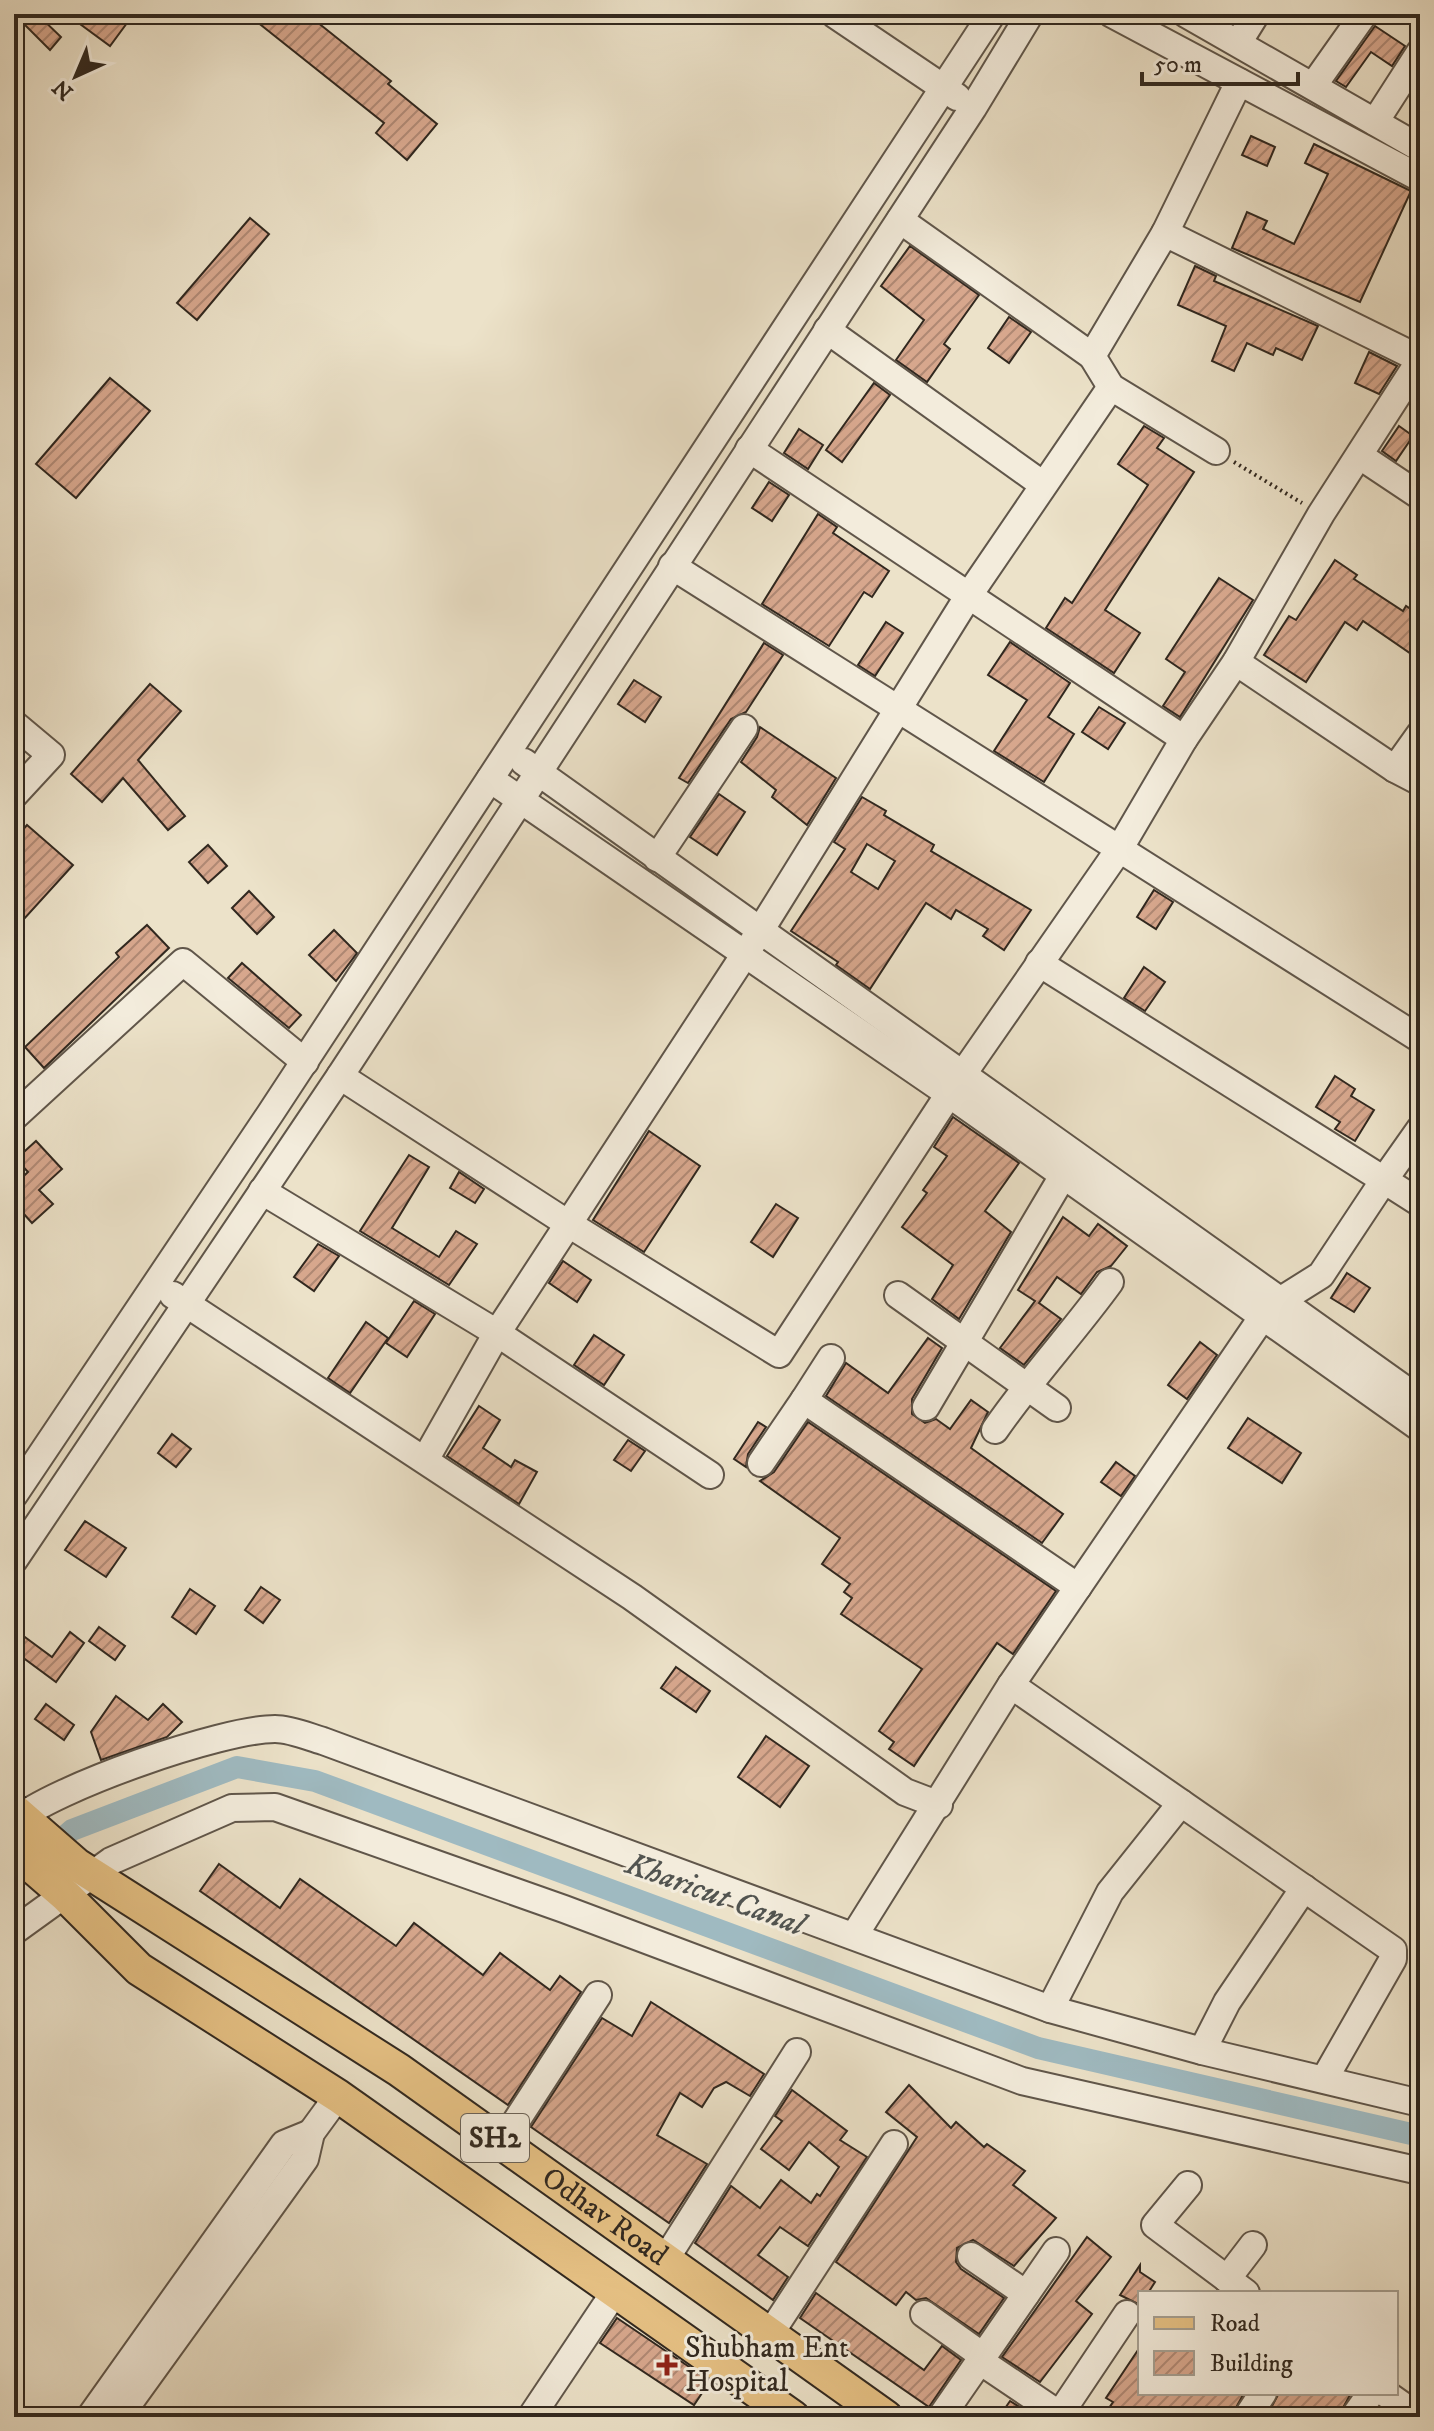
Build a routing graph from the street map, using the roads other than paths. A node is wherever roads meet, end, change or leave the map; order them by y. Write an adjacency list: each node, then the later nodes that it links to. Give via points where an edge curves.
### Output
1 (834, 14): 12 (street)
2 (992, 14): 12 (street)
3 (1030, 14): 13 (street)
4 (1112, 14): 10 (street)
5 (1186, 14): 8 (street)
6 (1256, 14): 8 (street)
7 (1364, 14): 11 (street)
8 (1238, 43): 11 (street)
9 (1420, 52): 14 (street)
10 (1239, 82): 16 (street); 18 (street)
11 (1313, 86): 14 (street)
12 (944, 89): 13 (street); 36 (street)
13 (973, 108): 17 (street)
14 (1375, 122): 15 (street)
15 (1420, 148)
16 (1420, 178)
17 (900, 220): 19 (street); 20 (street)
18 (1165, 233): 20 (street); 21 (street)
19 (827, 330): 23 (street); 26 (street)
20 (1092, 356): 22 (street)
21 (1420, 360): 25 (street)
22 (1111, 387): 24 (street); 26 (street)
23 (749, 449): 28 (street); 29 (street)
24 (1216, 451)
25 (1360, 456): 27 (street); 30 (street)
26 (1042, 484): 29 (street)
27 (1420, 496)
28 (672, 566): 31 (street); 38 (street)
29 (969, 595): 31 (street); 35 (street)
30 (1236, 662): 35 (street); 37 (street)
31 (900, 709): 43 (street); 45 (street)
32 (14, 724): 41 (street, via 51,755)
33 (744, 728): 44 (street)
34 (1420, 734): 37 (street)
35 (1184, 739): 43 (street)
36 (508, 750): 38 (street); 39 (street)
37 (1395, 769): 40 (street)
38 (538, 772): 42 (street); 44 (street)
39 (490, 779): 42 (street); 49 (street)
40 (1420, 782)
41 (14, 795)
42 (521, 799): 46 (street); 50 (street)
43 (1120, 848): 47 (street); 48 (street)
44 (657, 858): 45 (street)
45 (760, 931): 46 (street); 51 (street)
46 (745, 954): 51 (street); 58 (street)
47 (1039, 963): 51 (street); 55 (street)
48 (1420, 1039)
49 (305, 1062): 52 (street, via 183,962); 60 (street)
50 (340, 1076): 56 (street); 58 (street)
51 (955, 1085): 54 (street); 58 (street, via 779,1354); 63 (street)
52 (14, 1117)
53 (1420, 1129): 55 (street)
54 (1064, 1174): 63 (street); 65 (street)
55 (1384, 1180): 57 (street); 63 (street, via 1321,1275)
56 (262, 1191): 62 (street); 64 (street)
57 (1420, 1203)
58 (567, 1223): 64 (street)
59 (1110, 1282): 67 (street)
60 (156, 1285): 62 (street); 77 (street)
61 (898, 1295): 65 (street)
62 (187, 1304): 74 (street); 78 (street)
63 (1270, 1310): 69 (street); 72 (street); 79 (street)
64 (497, 1333): 74 (street); 76 (street)
65 (965, 1340): 67 (street); 70 (street)
66 (831, 1358): 68 (street)
67 (1029, 1387): 71 (street); 73 (street)
68 (804, 1400): 75 (street); 79 (street)
69 (1420, 1400)
70 (926, 1407)
71 (1057, 1408)
72 (1420, 1428)
73 (995, 1430)
74 (425, 1460): 82 (street, via 632,1597 905,1792)
75 (761, 1463)
76 (710, 1475)
77 (14, 1495)
78 (14, 1560)
79 (1078, 1587): 80 (street)
80 (1011, 1685): 81 (street); 82 (street)
81 (1181, 1803): 86 (street); 90 (street, via 1110,1892)
82 (939, 1805): 88 (street)
83 (17, 1816): 85 (main road, SH2); 88 (street, via 188,1746 277,1729 323,1741)
84 (14, 1851): 85 (main road)
85 (72, 1880): 87 (street); 94 (main road, Odhav Road / SH2, via 139,1969); 97 (main road, Odhav Road / SH2, via 399,2070); 99 (street, via 232,1808 275,1807 1022,2081)
86 (1304, 1888): 91 (street, via 1227,2002); 93 (street, via 1393,1950 1393,1959)
87 (14, 1931)
88 (854, 1936): 90 (street)
89 (598, 1995): 97 (street)
90 (1050, 2009): 91 (street)
91 (1202, 2051): 93 (street)
92 (797, 2052): 104 (street)
93 (1325, 2078): 95 (street)
94 (338, 2096): 96 (street); 106 (main road, Odhav Road / SH2)
95 (1420, 2103)
96 (311, 2133): 116 (street, via 284,2144); 117 (street, via 305,2159)
97 (502, 2143): 104 (main road, Odhav Road / SH2)
98 (894, 2144): 110 (street)
99 (1420, 2171)
100 (1188, 2185): 105 (street, via 1155,2225)
101 (1253, 2245): 105 (street)
102 (1056, 2251): 107 (street)
103 (971, 2256): 107 (street)
104 (665, 2260): 110 (main road, Odhav Road / SH2)
105 (1236, 2286)
106 (616, 2290): 118 (street); 119 (main road, Odhav Road / SH2)
107 (1026, 2294): 111 (street)
108 (924, 2314): 111 (street)
109 (1127, 2314): 115 (street)
110 (770, 2334): 120 (main road, Odhav Road / SH2)
111 (981, 2359): 115 (street); 121 (street)
112 (1262, 2395): 122 (street)
113 (1370, 2395): 123 (street)
114 (1388, 2395): 124 (street)
115 (1059, 2416)
116 (90, 2417)
117 (119, 2417)
118 (531, 2417)
119 (793, 2417)
120 (886, 2417)
121 (941, 2417)
122 (1247, 2417)
123 (1354, 2417)
124 (1419, 2417)

